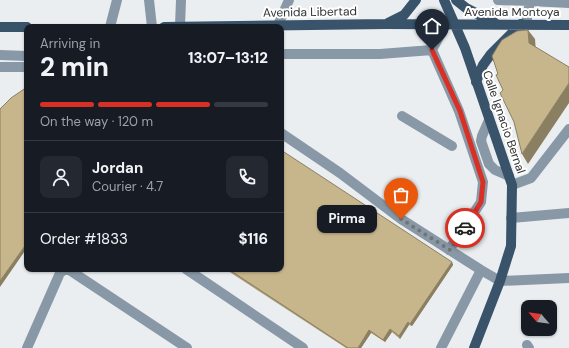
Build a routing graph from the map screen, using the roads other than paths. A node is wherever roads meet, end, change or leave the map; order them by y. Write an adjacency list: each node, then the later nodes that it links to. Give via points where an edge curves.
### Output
1 (117, 0): 11 (street)
2 (149, 0): 12 (street)
3 (181, 0): 13 (street)
4 (288, 0): 14 (street)
5 (416, 0): 15 (main road, via 404,15)
6 (444, 0): 19 (main road, Calle Ignacio Bernal)
7 (498, 0): 9 (street)
8 (459, 1): 16 (main road)
9 (530, 1): 10 (street); 17 (street)
10 (569, 3)
11 (111, 24)
12 (152, 24)
13 (180, 24)
14 (278, 24)
15 (386, 24): 18 (main road, Avenida Libertad); 19 (main road, Avenida Libertad)
16 (497, 24): 17 (main road, Avenida Montoya); 19 (main road, Avenida Montoya)
17 (523, 24): 20 (main road, Avenida Montoya); 29 (main road, via 491,54)
18 (284, 25)
19 (451, 25): 23 (street); 29 (main road, Calle Ignacio Bernal)
20 (569, 25)
21 (0, 27): 22 (main road)
22 (24, 27)
23 (432, 50): 24 (street, via 380,54); 38 (street, via 460,111 483,182 481,202)
24 (284, 54)
25 (0, 56): 26 (street)
26 (24, 56)
27 (0, 67): 28 (street)
28 (24, 67)
29 (476, 82): 31 (main road, Calle Ignacio Bernal)
30 (402, 116): 34 (street)
31 (489, 120): 35 (main road, Calle Ignacio Bernal); 35 (street, via 481,141 489,164)
32 (569, 129): 35 (street, via 531,178)
33 (284, 135): 38 (street, via 401,219)
34 (452, 146)
35 (510, 180): 37 (main road, Calle Ignacio Bernal)
36 (569, 213): 37 (street)
37 (511, 218): 44 (main road, Calle Ignacio Bernal, via 511,246)
38 (450, 250): 39 (street)
39 (480, 270): 44 (street); 48 (street)
40 (62, 272): 45 (street)
41 (71, 272): 46 (street)
42 (190, 272): 47 (street)
43 (569, 278): 44 (street)
44 (500, 281): 49 (main road, Calle Ignacio Bernal)
45 (27, 348)
46 (187, 348)
47 (303, 348)
48 (441, 348)
49 (474, 348)

